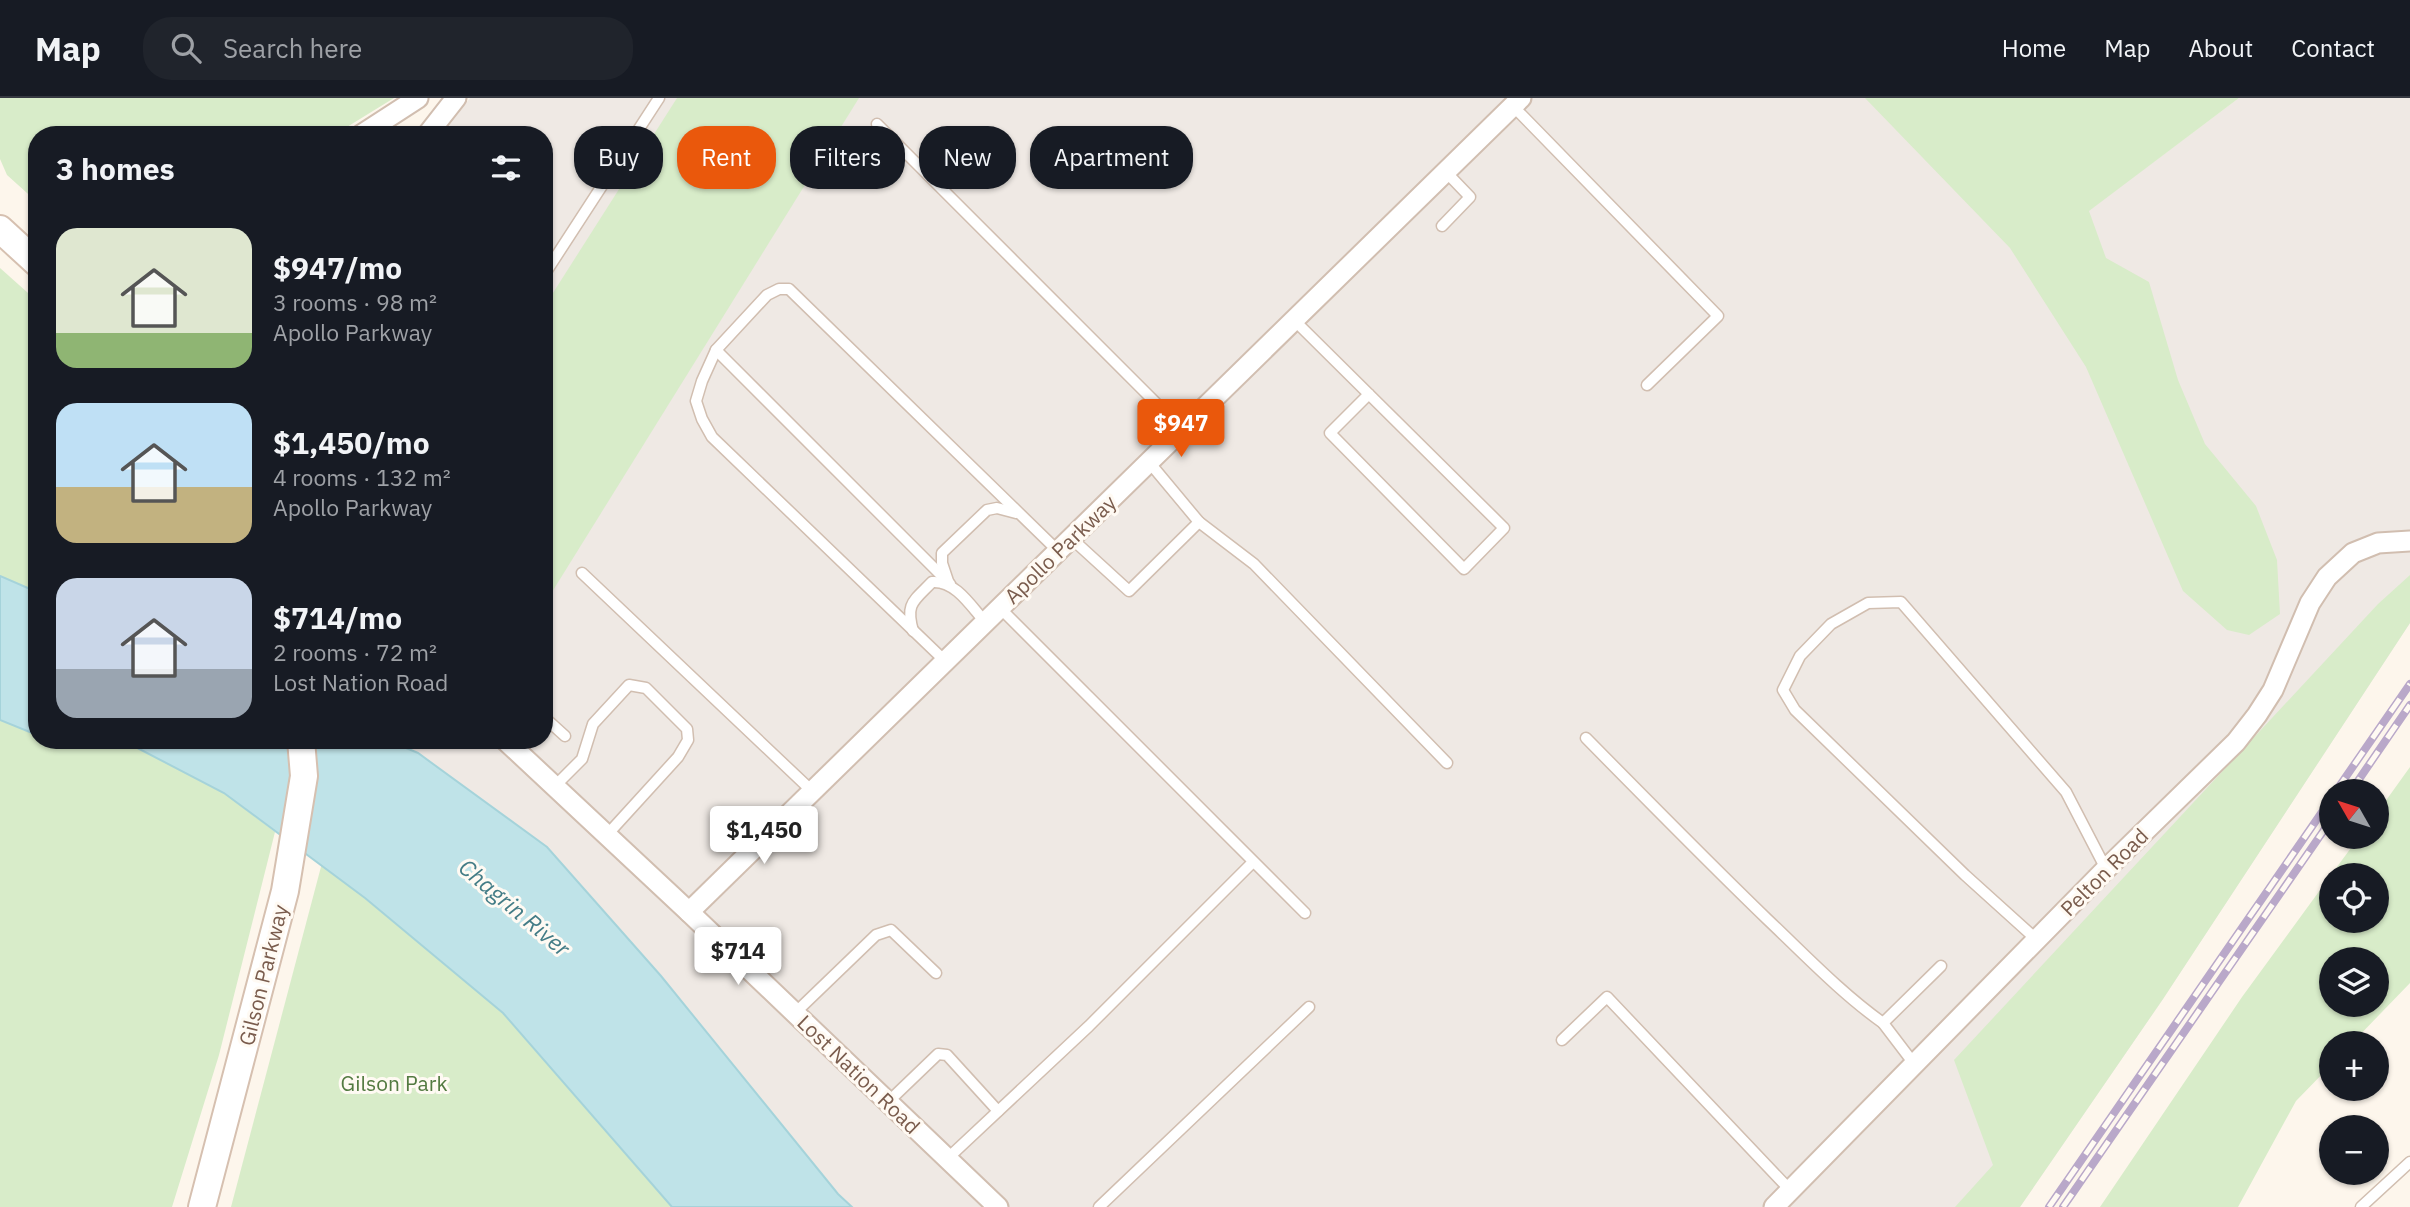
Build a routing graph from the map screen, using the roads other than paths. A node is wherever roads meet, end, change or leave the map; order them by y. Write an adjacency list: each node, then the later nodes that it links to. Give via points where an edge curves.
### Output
1 (418, 98): 6 (street)
2 (456, 98): 7 (street)
3 (659, 98): 12 (lane)
4 (1517, 102): 8 (street, Apollo Parkway); 15 (lane, via 1718,316)
5 (877, 124): 17 (lane)
6 (375, 126)
7 (434, 126)
8 (1446, 173): 9 (lane, via 1470,197); 13 (street, Apollo Parkway)
9 (1442, 226)
10 (0, 229): 11 (street)
11 (28, 255)
12 (553, 261)
13 (1294, 320): 16 (lane); 17 (street, Apollo Parkway)
14 (716, 350): 19 (lane, via 767,295 789,289); 24 (lane); 26 (lane, via 696,401 712,438)
15 (1647, 385)
16 (1369, 394): 16 (lane, via 1504,528 1464,569 1330,433)
17 (1182, 429): 18 (street, Apollo Parkway)
18 (1149, 462): 20 (lane); 22 (street, Apollo Parkway)
19 (1019, 514): 22 (lane); 24 (lane, via 987,510 942,553)
20 (1199, 522): 22 (lane, via 1129,591); 33 (lane, via 1254,564)
21 (2410, 541): 38 (street, Pelton Road, via 2378,543 2353,553 2327,577 2257,715 2236,742)
22 (1065, 545): 25 (street, Apollo Parkway)
23 (582, 573): 35 (lane)
24 (950, 584): 25 (lane); 26 (lane, via 932,582 913,601 908,612)
25 (993, 615): 27 (street, Apollo Parkway); 37 (lane)
26 (913, 631): 27 (lane)
27 (945, 661): 35 (street, Apollo Parkway)
28 (553, 725): 29 (lane)
29 (565, 736)
30 (1586, 738): 46 (lane, via 1803,954)
31 (302, 749): 54 (street, Gilson Parkway, via 304,776 285,891)
32 (514, 749): 34 (street, Lost Nation Road)
33 (1447, 763)
34 (553, 788): 36 (street, Lost Nation Road); 36 (lane, via 582,759 593,724 629,685 646,688 687,729 688,740)
35 (812, 791): 39 (street, Apollo Parkway)
36 (606, 836): 39 (street, Lost Nation Road)
37 (1253, 862): 40 (lane); 50 (lane)
38 (2106, 869): 41 (street, Pelton Road); 41 (lane, via 2066,792 1901,602 1868,603 1831,624 1807,648 1783,690 1794,710)
39 (689, 912): 45 (street, Lost Nation Road)
40 (1305, 914)
41 (2037, 940): 48 (street, Pelton Road)
42 (1941, 966): 46 (lane)
43 (936, 973): 45 (lane, via 891,930 876,935)
44 (1309, 1007): 56 (lane)
45 (795, 1013): 49 (street, Lost Nation Road)
46 (1883, 1023): 48 (lane)
47 (1562, 1040): 53 (lane, via 1607,997)
48 (1915, 1065): 53 (street, Pelton Road)
49 (888, 1102): 50 (lane, via 938,1054 947,1055); 51 (street, Lost Nation Road)
50 (998, 1111): 51 (lane)
51 (947, 1158): 55 (street, Lost Nation Road)
52 (2410, 1161): 58 (lane)
53 (1790, 1190): 57 (street, Pelton Road)
54 (202, 1207)
55 (998, 1207)
56 (1099, 1207)
57 (1774, 1207)
58 (2361, 1207)

